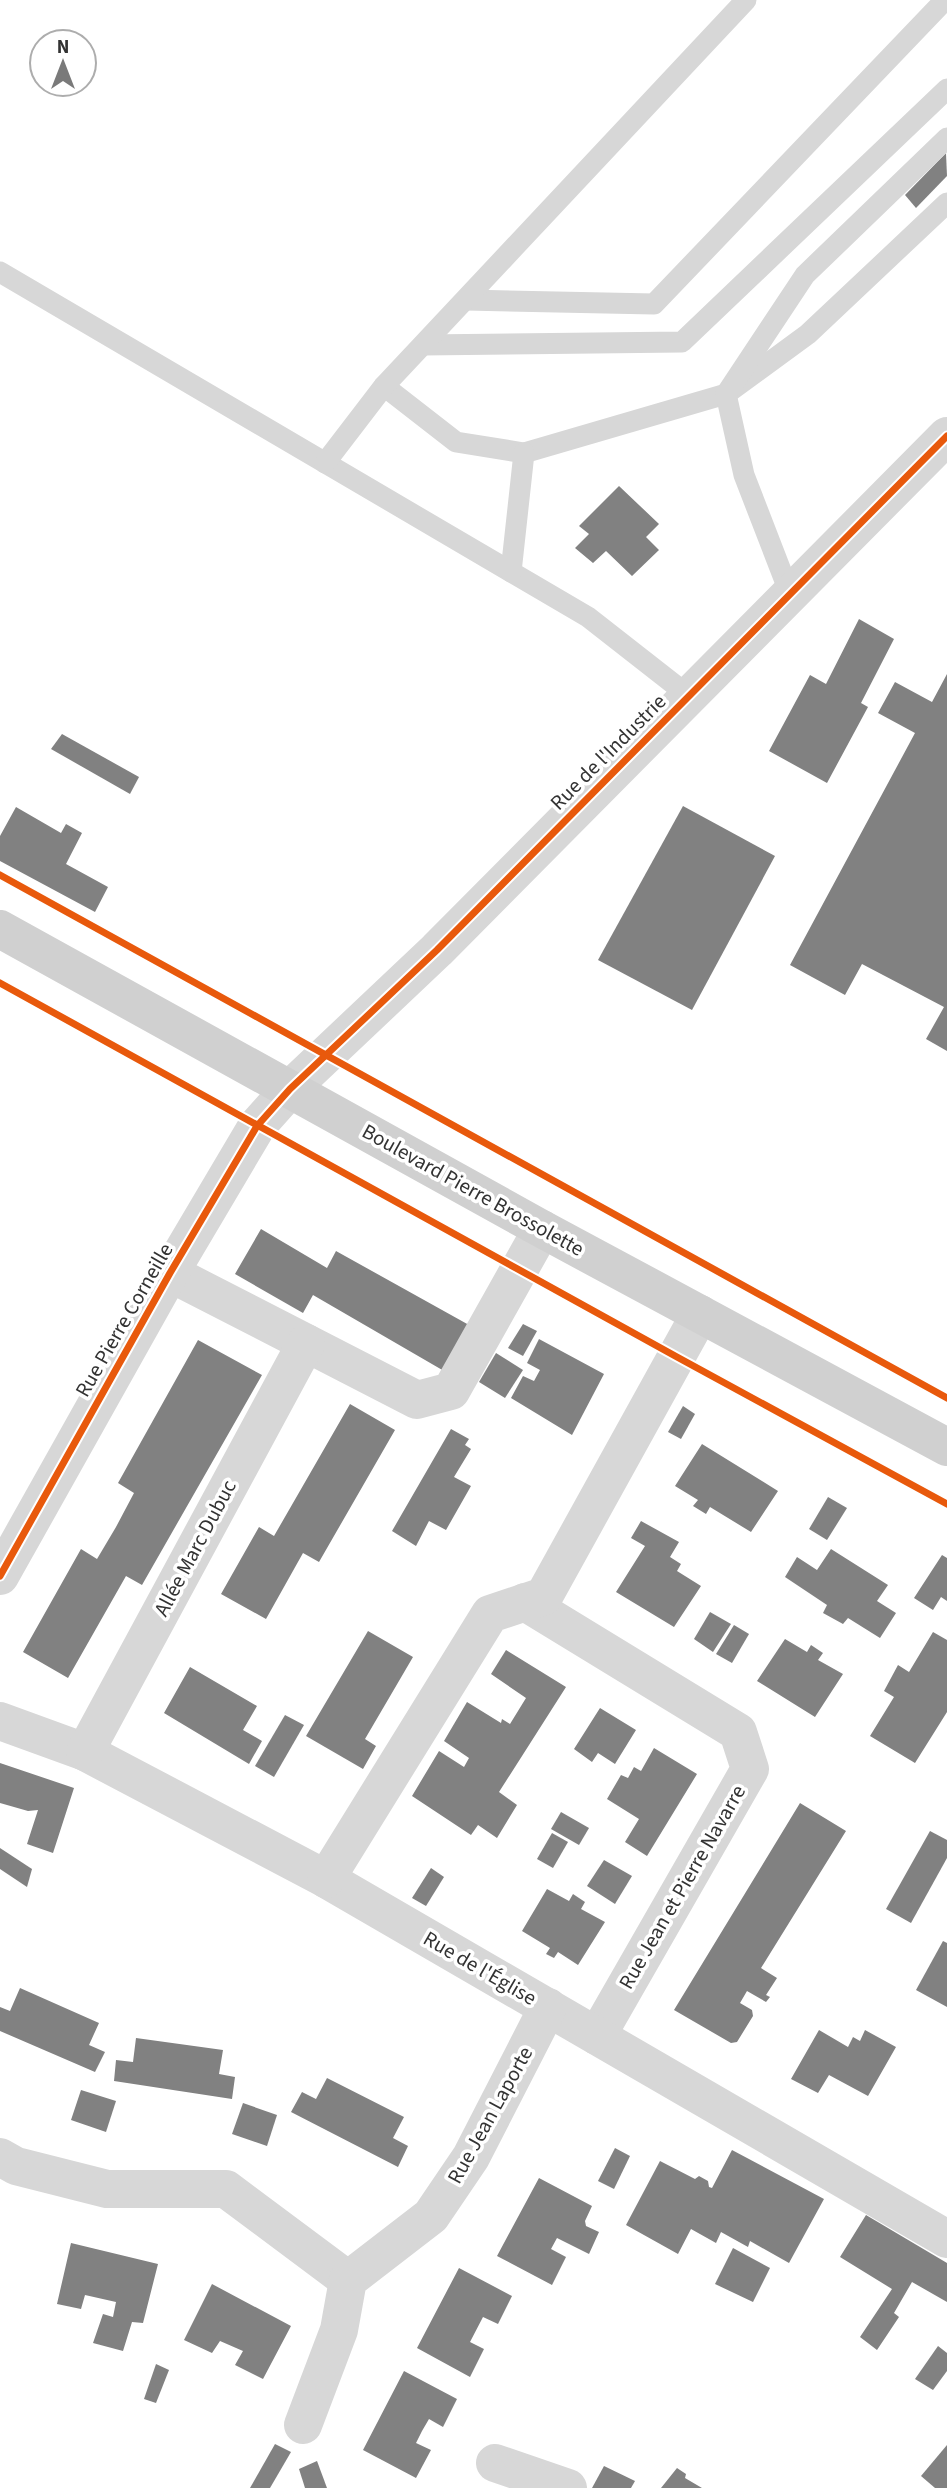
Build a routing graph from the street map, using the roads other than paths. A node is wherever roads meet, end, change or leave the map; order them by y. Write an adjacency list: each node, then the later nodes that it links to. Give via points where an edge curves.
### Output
1 (746, 0): 7 (lane)
2 (945, 0): 7 (lane, via 654,304)
3 (947, 89): 8 (lane, via 682,342)
4 (947, 138): 10 (lane, via 805,275)
5 (947, 203): 10 (lane, via 808,334)
6 (0, 272): 13 (lane)
7 (466, 300): 8 (lane)
8 (423, 345): 9 (lane)
9 (384, 386): 12 (lane, via 456,442); 13 (lane)
10 (726, 394): 12 (lane); 15 (lane, via 744,475)
11 (947, 436): 15 (street, Rue de l'Industrie)
12 (524, 453): 14 (lane)
13 (324, 463): 14 (lane)
14 (510, 572): 16 (lane, via 588,617)
15 (790, 594): 16 (street, Rue de l'Industrie)
16 (689, 696): 18 (street, Rue de l'Industrie, via 438,950)
17 (0, 929): 18 (main road, Boulevard Pierre Brossolette)
18 (290, 1089): 19 (main road, Boulevard Pierre Brossolette); 20 (street, Rue Pierre Corneille, via 257,1126)
19 (541, 1229): 21 (main road, Boulevard Pierre Brossolette); 22 (street, via 451,1391 417,1400)
20 (170, 1273): 22 (street); 24 (street, Rue Pierre Corneille)
21 (700, 1314): 23 (main road, Boulevard Pierre Brossolette); 25 (street, via 544,1596)
22 (306, 1343): 27 (street, Allée Marc Dubuc)
23 (947, 1447)
24 (0, 1576)
25 (525, 1602): 28 (street, via 490,1614); 30 (street, Rue Jean et Pierre Navarre, via 738,1732 750,1769)
26 (0, 1721): 27 (street, Rue de l'Église)
27 (85, 1752): 28 (street, Rue de l'Église)
28 (326, 1879): 29 (street, Rue de l'Église)
29 (548, 2007): 30 (street, Rue de l'Église); 33 (street, Rue Jean Laporte, via 471,2157 431,2216)
30 (597, 2036): 32 (street, Rue de l'Église)
31 (0, 2157): 33 (street, via 16,2166 107,2189 226,2189)
32 (947, 2239)
33 (348, 2280): 34 (street, via 339,2330)
34 (303, 2425)
35 (495, 2463): 36 (street)
36 (568, 2488)

